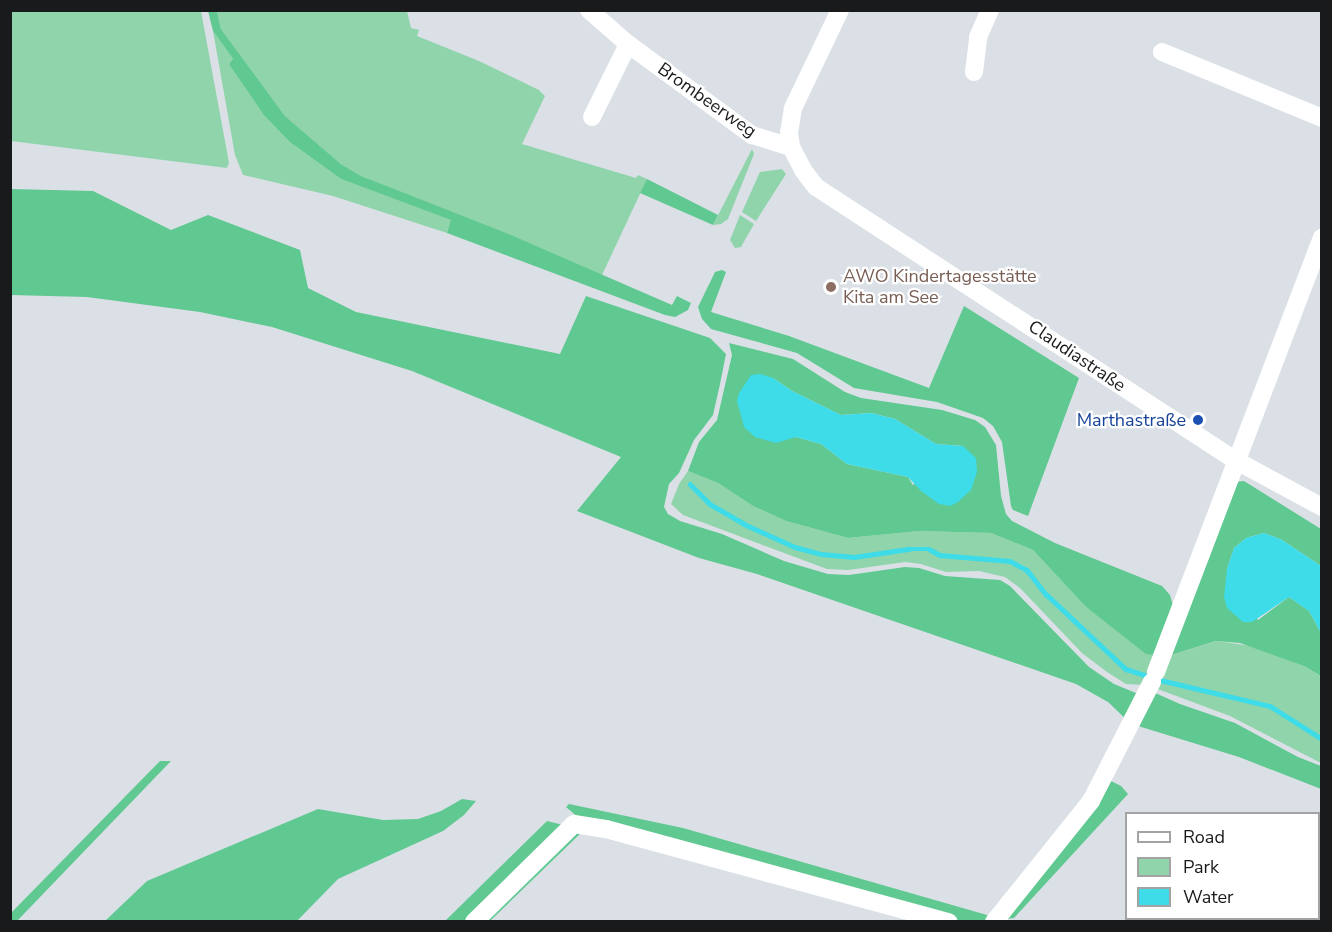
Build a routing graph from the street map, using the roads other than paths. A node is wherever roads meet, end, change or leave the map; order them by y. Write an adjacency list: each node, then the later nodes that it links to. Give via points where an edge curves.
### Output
1 (589, 10): 4 (street, Brombeerweg)
2 (840, 10): 9 (street, via 793,108)
3 (990, 10): 6 (street, via 978,37)
4 (628, 44): 7 (street); 9 (street, Brombeerweg, via 752,135)
5 (1162, 52): 8 (street)
6 (974, 72)
7 (592, 117)
8 (1322, 118)
9 (790, 147): 11 (street, Claudiastraße, via 816,187)
10 (1322, 238): 11 (street)
11 (1236, 460): 12 (street, Claudiastraße); 15 (street, via 1154,677 1091,801)
12 (1322, 507)
13 (474, 921): 14 (street, via 574,824 606,829)
14 (949, 921)
15 (994, 921)

